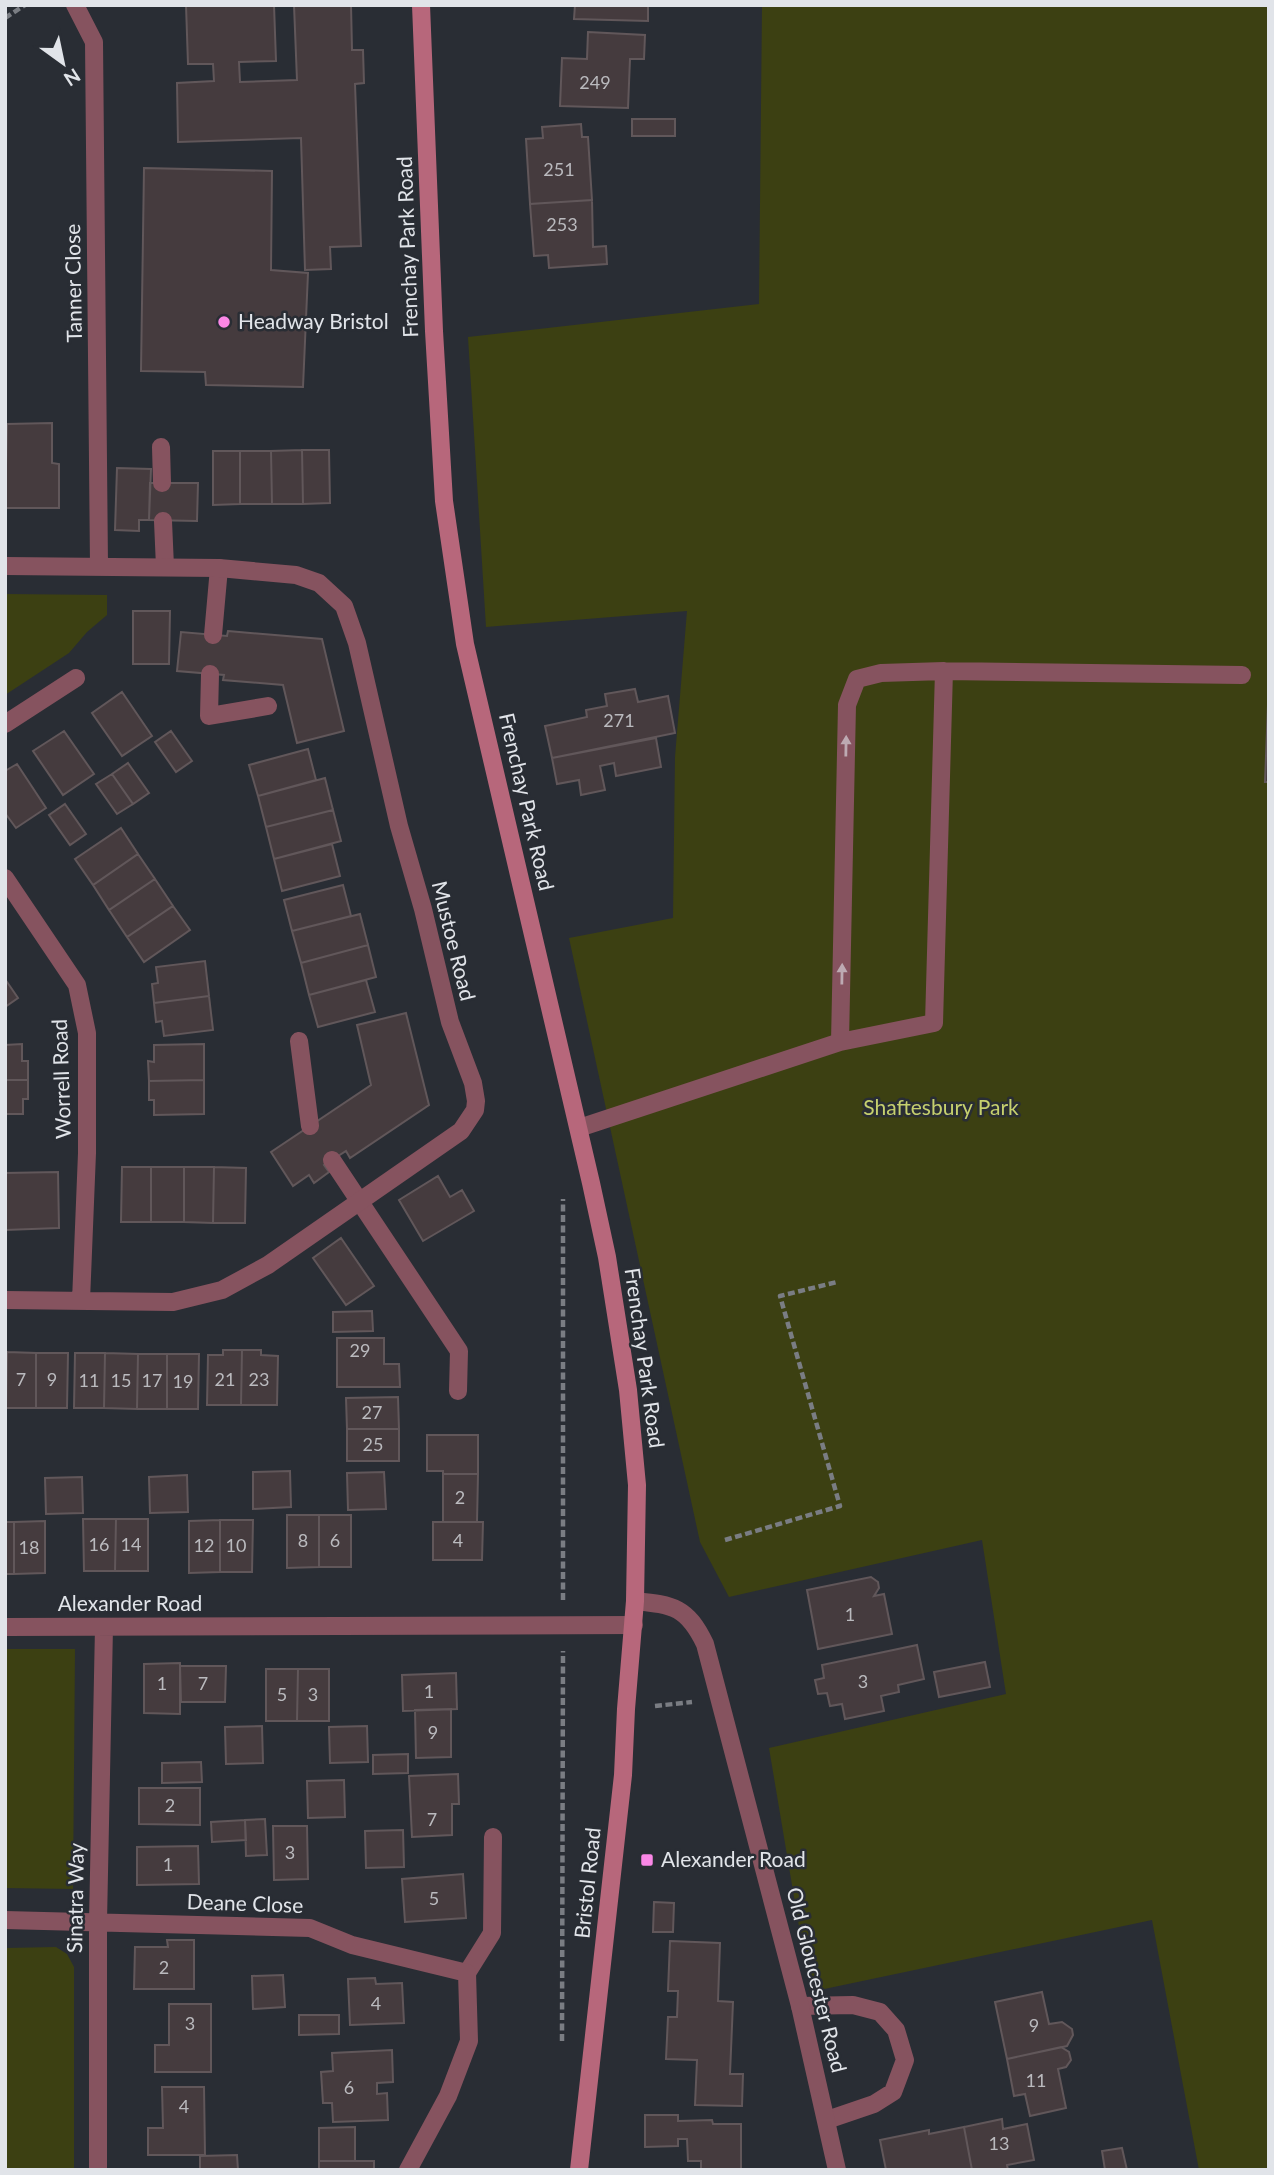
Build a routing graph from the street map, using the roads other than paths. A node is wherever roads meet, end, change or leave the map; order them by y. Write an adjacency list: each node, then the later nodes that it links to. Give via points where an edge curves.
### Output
1 (75, 5): 7 (street, Tanner Close, via 94,42)
2 (421, 5): 21 (main road, Frenchay Park Road, via 444,501 465,644)
3 (161, 447): 4 (street)
4 (162, 482)
5 (163, 521): 8 (street)
6 (5, 566): 7 (street, Mustoe Road)
7 (99, 566): 8 (street, Mustoe Road)
8 (165, 567): 9 (street, Mustoe Road)
9 (219, 568): 10 (street); 23 (street, Mustoe Road, via 309,578 328,590 348,614 450,1021 473,1083 475,1110 465,1127)
10 (213, 635)
11 (944, 671): 13 (street); 19 (street, via 934,1023); 19 (street, one-way to 11, via 847,705 857,679 881,673)
12 (210, 674): 15 (street, via 209,716)
13 (1242, 675)
14 (76, 678): 16 (street)
15 (268, 706)
16 (5, 724)
17 (5, 878): 25 (street, Worrell Road, via 77,985 87,1033)
18 (299, 1041): 20 (street)
19 (840, 1042): 21 (street)
20 (310, 1126)
21 (579, 1128): 27 (main road, Frenchay Park Road, via 607,1257 628,1390 637,1485)
22 (332, 1160): 23 (street)
23 (360, 1202): 25 (street, Mustoe Road, via 268,1265 222,1290 173,1302); 26 (street, via 459,1351)
24 (5, 1300): 25 (street, Mustoe Road)
25 (81, 1301)
26 (458, 1391)
27 (635, 1601): 28 (main road, Bristol Road); 35 (street, Old Gloucester Road, via 675,1606 687,1615 705,1644)
28 (634, 1625): 29 (street, Alexander Road); 39 (main road, Bristol Road, via 623,1775)
29 (104, 1626): 30 (street, Alexander Road); 33 (street, Sinatra Way)
30 (5, 1628)
31 (493, 1837): 34 (street, via 492,1933)
32 (5, 1920): 33 (street, Deane Close)
33 (98, 1922): 34 (street, Deane Close, via 310,1928 352,1945); 37 (street, Sinatra Way)
34 (467, 1973): 38 (street, via 469,2041 448,2096)
35 (800, 2006): 36 (street, Old Gloucester Road); 36 (street, via 853,2005 880,2012 896,2029 905,2060 893,2092 874,2104)
36 (827, 2120): 40 (street, Old Gloucester Road)
37 (98, 2170)
38 (408, 2170)
39 (579, 2170)
40 (837, 2170)

